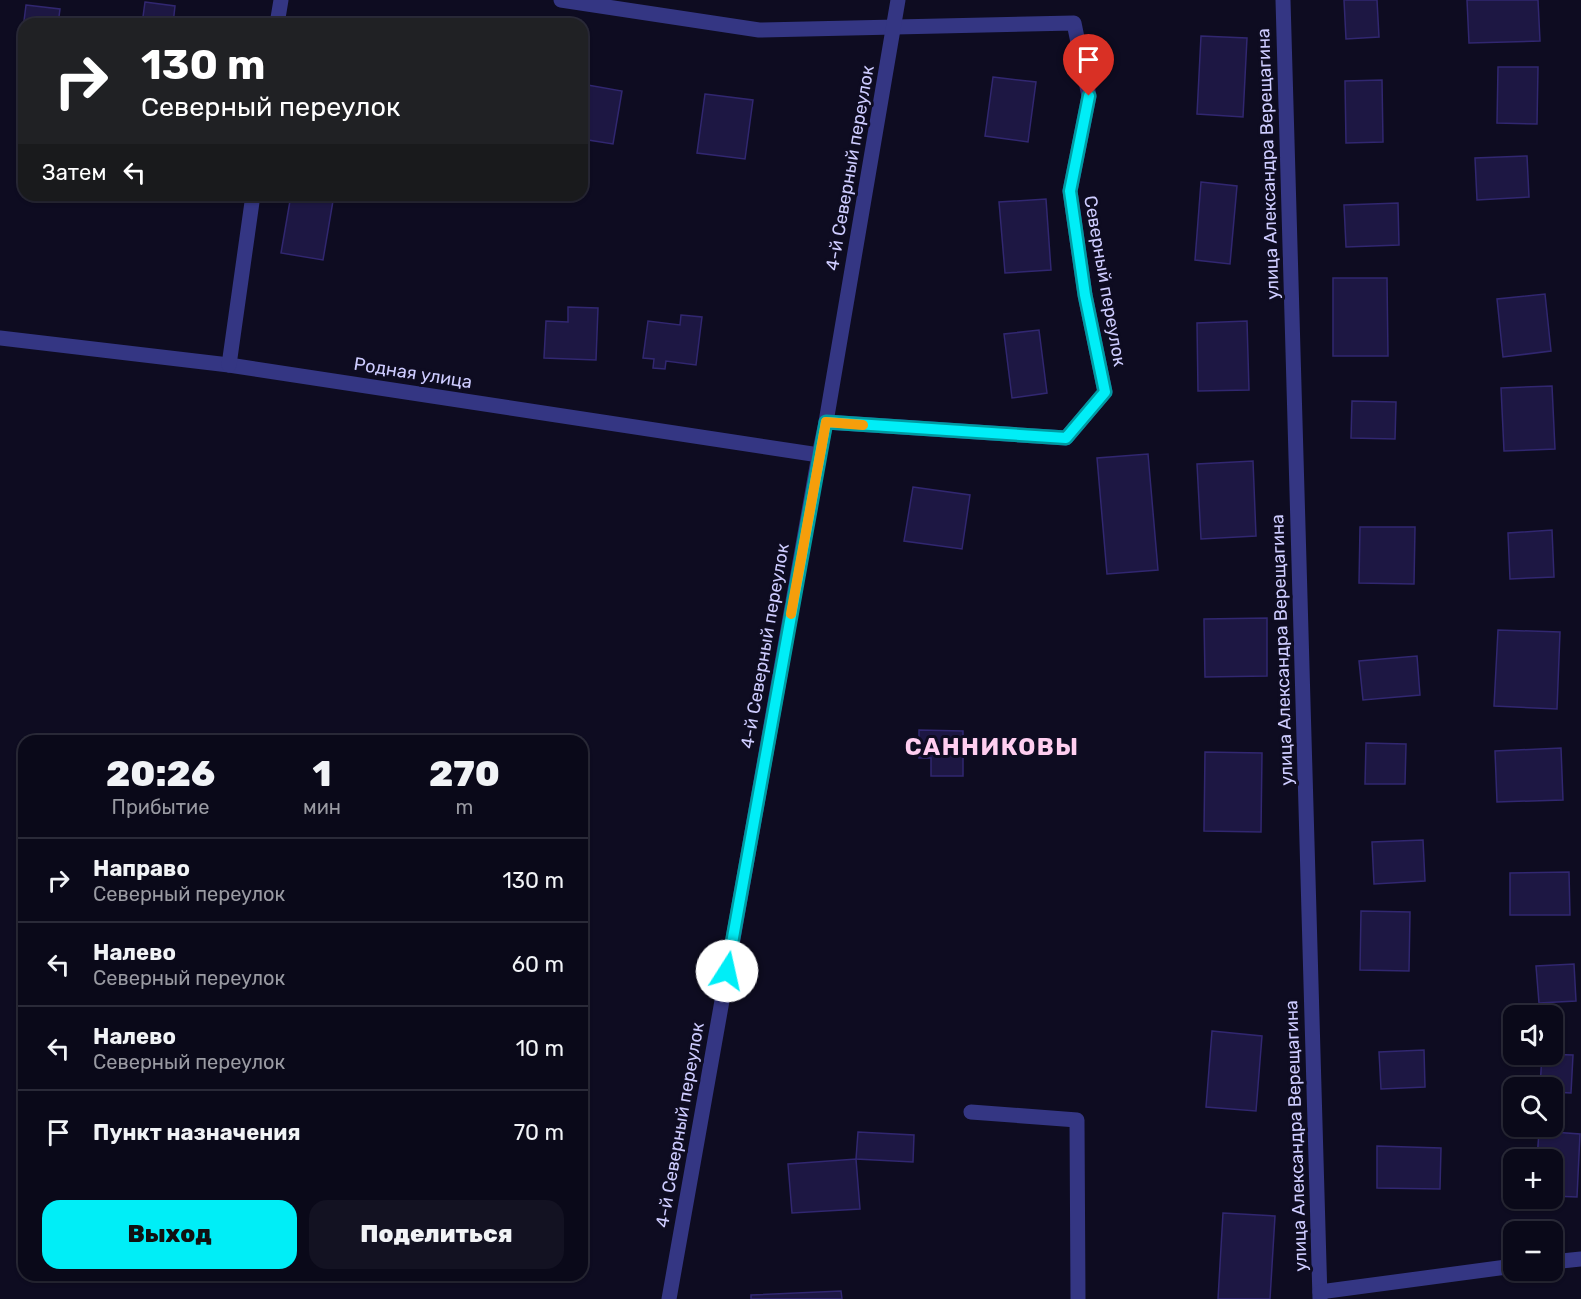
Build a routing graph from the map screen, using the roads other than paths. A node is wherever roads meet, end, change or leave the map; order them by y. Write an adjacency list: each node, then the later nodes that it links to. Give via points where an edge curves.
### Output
1 (281, 0): 5 (street)
2 (561, 0): 6 (street, via 759,30)
3 (898, 0): 6 (street, 4-й Северный переулок)
4 (1283, 0): 16 (street, улица Александра Верещагина)
5 (278, 18)
6 (894, 28): 10 (street, 4-й Северный переулок); 10 (street, Северный переулок, via 1074,23 1089,96 1070,191 1085,295 1105,392 1066,438)
7 (252, 201): 9 (street)
8 (0, 338): 9 (street, Родная улица)
9 (229, 365): 11 (street, Родная улица)
10 (826, 422): 11 (street, 4-й Северный переулок)
11 (819, 455): 17 (street, 4-й Северный переулок)
12 (971, 1112): 18 (street, via 1077,1120)
13 (1581, 1259): 14 (street)
14 (1563, 1261)
15 (1503, 1268): 16 (street)
16 (1320, 1295)
17 (669, 1299)
18 (1078, 1299)

